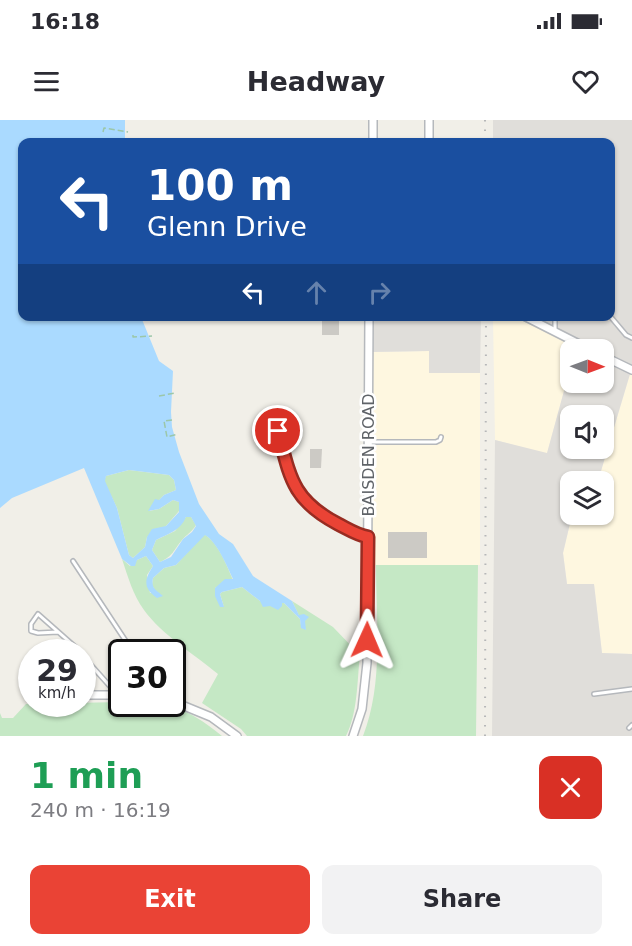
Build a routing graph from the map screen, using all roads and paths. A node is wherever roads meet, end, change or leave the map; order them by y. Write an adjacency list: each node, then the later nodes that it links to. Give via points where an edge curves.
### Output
1 (373, 120): 5 (street)
2 (429, 120): 6 (street)
3 (103, 132): 4 (path, via 104,128)
4 (128, 132)
5 (373, 138)
6 (429, 138)
7 (369, 321): 24 (street, BAISDEN ROAD)
8 (534, 321): 11 (street)
9 (555, 321): 11 (lane)
10 (614, 321): 14 (lane)
11 (555, 332): 15 (street)
12 (133, 335): 13 (path)
13 (152, 336)
14 (632, 338)
15 (569, 339)
16 (614, 361): 17 (street)
17 (632, 370)
18 (175, 393): 19 (path)
19 (159, 396)
20 (172, 420): 22 (path, via 164,421 167,437)
21 (278, 431): 25 (street, via 290,475 303,499 330,520)
22 (178, 434)
23 (441, 437): 24 (lane, via 436,442)
24 (369, 442): 25 (street, BAISDEN ROAD)
25 (368, 537): 36 (street, BAISDEN ROAD, via 366,678)
26 (73, 561): 29 (lane)
27 (58, 632): 27 (lane, via 38,614 31,624 32,631 38,633); 28 (lane)
28 (66, 639)
29 (124, 639)
30 (96, 670): 31 (lane)
31 (108, 683)
32 (632, 689): 33 (lane)
33 (594, 694)
34 (186, 706): 35 (street, via 211,717)
35 (237, 736)
36 (353, 736)

